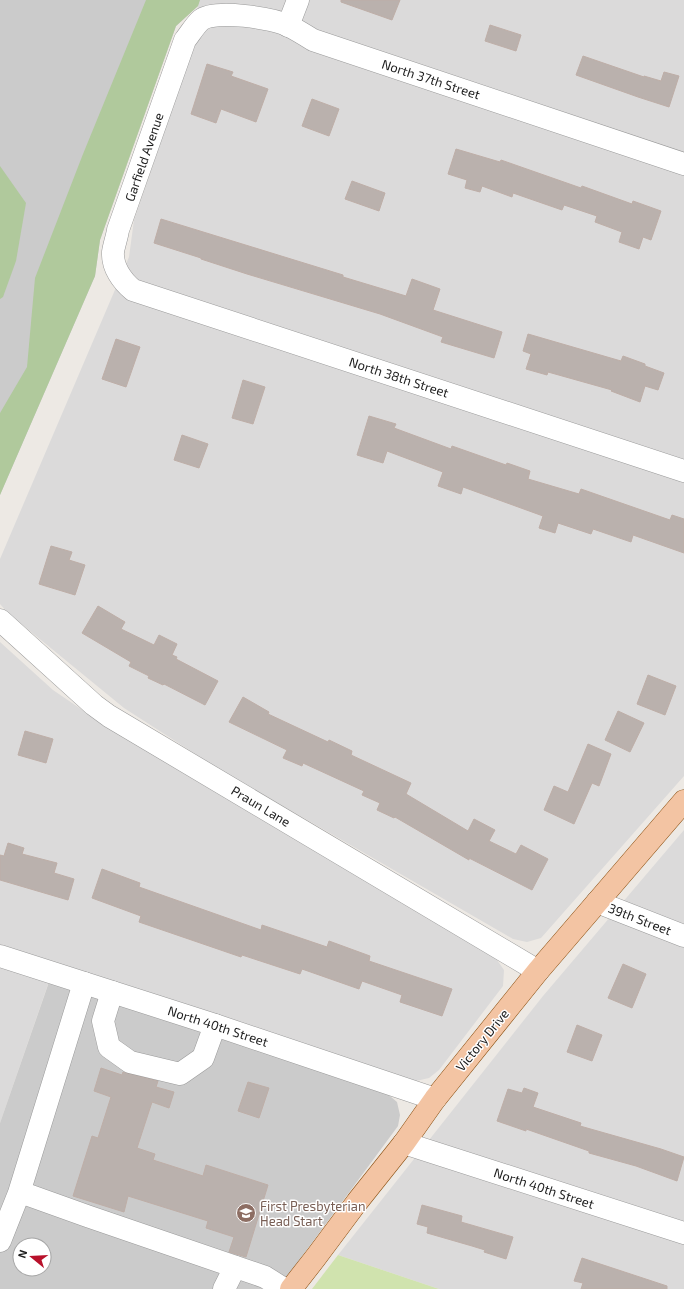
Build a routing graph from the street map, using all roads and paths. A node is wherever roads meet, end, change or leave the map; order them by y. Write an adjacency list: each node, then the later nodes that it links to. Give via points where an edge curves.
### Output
1 (298, 0): 2 (street)
2 (288, 26): 3 (street, North 37th Street, via 242,15 217,15 201,20); 4 (street, North 37th Street, via 313,40)
3 (185, 40): 5 (street, Garfield Avenue, via 118,230 113,253)
4 (684, 164)
5 (119, 274): 6 (street, North 38th Street, via 125,284 133,290)
6 (684, 471)
7 (0, 620): 12 (street, Praun Lane, via 109,716)
8 (684, 801): 9 (main road, Victory Drive)
9 (596, 902): 10 (street, 39th Street); 12 (main road, Victory Drive)
10 (684, 936)
11 (0, 956): 13 (street, North 40th Street)
12 (538, 971): 16 (main road, Victory Drive)
13 (84, 983): 14 (street, North 40th Street); 18 (street)
14 (112, 992): 15 (street, North 40th Street); 15 (street, via 102,1022 109,1046 130,1062 180,1074 203,1058)
15 (215, 1024): 16 (street, North 40th Street)
16 (434, 1099): 17 (main road, Victory Drive)
17 (404, 1143): 19 (street, North 40th Street); 24 (main road, Victory Drive)
18 (20, 1192): 20 (street); 21 (street)
19 (684, 1233)
20 (0, 1241)
21 (235, 1266): 22 (street); 23 (street, via 265,1277)
22 (224, 1289)
23 (284, 1289)
24 (291, 1289)

